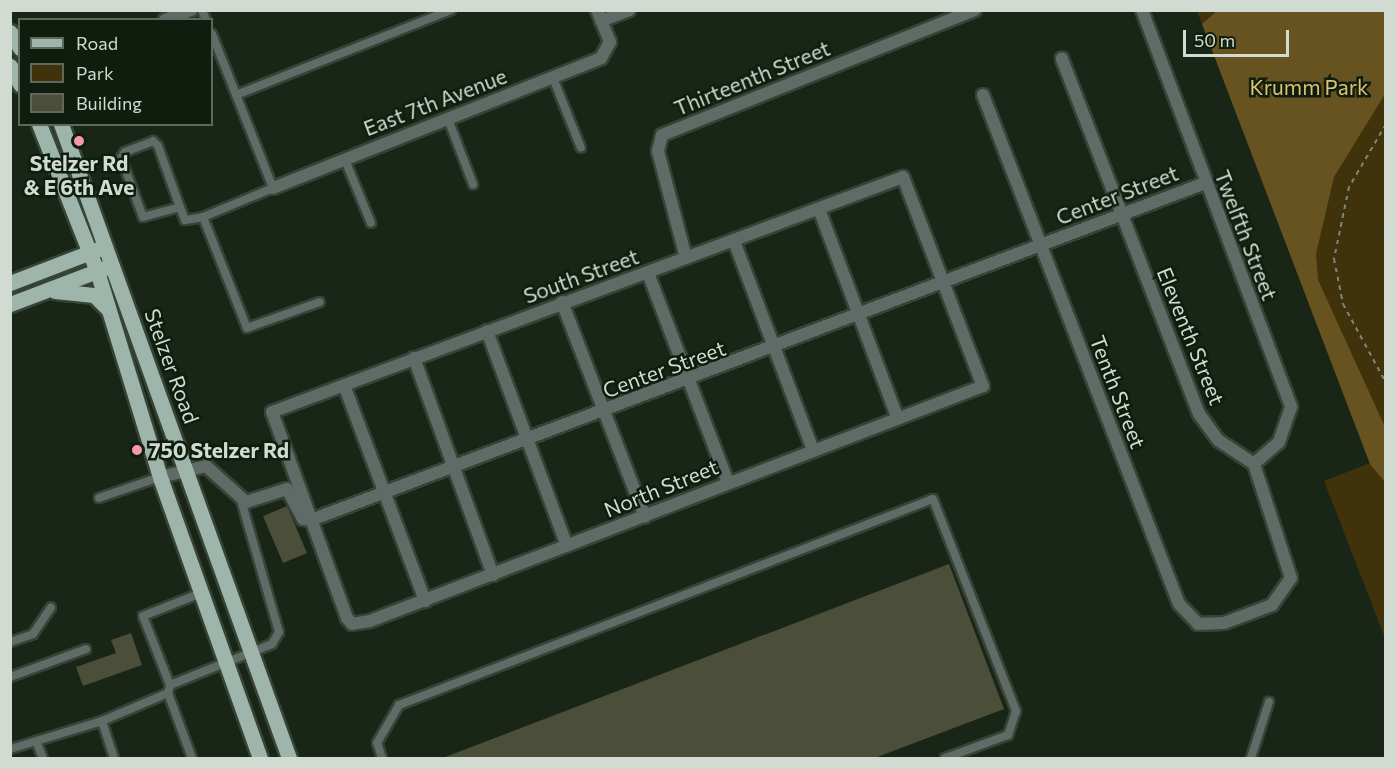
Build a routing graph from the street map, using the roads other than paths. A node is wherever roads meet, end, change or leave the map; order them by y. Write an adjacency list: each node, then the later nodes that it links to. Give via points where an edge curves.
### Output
1 (191, 10): 7 (street)
2 (451, 10): 15 (lane)
3 (629, 10): 6 (street)
4 (975, 10): 34 (street, Thirteenth Street, via 662,135 658,151)
5 (1142, 10): 22 (street, Twelfth Street)
6 (599, 16): 13 (street, East 7th Avenue, via 608,49 601,58)
7 (170, 18)
8 (10, 32): 10 (main road)
9 (213, 37): 15 (lane)
10 (18, 45)
11 (1062, 59): 27 (street, Eleventh Street)
12 (10, 66): 14 (main road)
13 (553, 78): 17 (street, East 7th Avenue); 20 (lane)
14 (18, 80)
15 (236, 95): 24 (lane)
16 (983, 95): 31 (street, Tenth Street)
17 (448, 119): 21 (street, East 7th Avenue); 23 (lane)
18 (40, 126): 33 (main road, Stelzer Road)
19 (62, 126): 32 (main road, Stelzer Road)
20 (581, 148)
21 (345, 160): 24 (street, East 7th Avenue); 29 (lane)
22 (1205, 183): 27 (street, Center Street); 54 (street, Twelfth Street, via 1291,407 1279,442)
23 (473, 184)
24 (273, 188): 28 (lane)
25 (180, 207): 25 (lane, via 153,141 124,152 121,158 143,217); 28 (lane, via 189,222)
26 (819, 209): 30 (street, South Street); 38 (street, South Street, via 903,177); 43 (street)
27 (1121, 215): 31 (street, Center Street); 54 (street, Eleventh Street, via 1199,414 1218,440)
28 (203, 217): 41 (lane, via 247,328)
29 (370, 223)
30 (734, 241): 34 (street, South Street); 46 (street)
31 (1040, 245): 38 (street, Center Street); 54 (street, Tenth Street, via 1179,604 1198,624 1224,623 1272,605 1291,578)
32 (106, 246): 33 (main road); 35 (main road, Stelzer Road)
33 (90, 252): 36 (main road, Stelzer Road); 39 (main road)
34 (686, 258): 37 (street, South Street)
35 (113, 265): 36 (main road); 56 (main road, Stelzer Road)
36 (97, 271): 40 (main road); 44 (main road, Stelzer Road)
37 (648, 273): 42 (street, South Street); 48 (street)
38 (945, 282): 43 (street, Center Street); 51 (street, North Street, via 983,386)
39 (10, 283)
40 (15, 302): 44 (main road, via 57,291 86,293 102,301)
41 (320, 302)
42 (562, 302): 45 (street, South Street); 50 (street)
43 (859, 316): 46 (street, Center Street); 51 (street)
44 (112, 317): 57 (main road, Stelzer Road)
45 (487, 331): 47 (street, South Street); 52 (street)
46 (774, 349): 48 (street, Center Street); 53 (street)
47 (414, 358): 49 (street, South Street); 55 (street)
48 (689, 381): 50 (street, Center Street); 58 (street)
49 (344, 385): 59 (street); 63 (street, South Street, via 272,412)
50 (604, 412): 52 (street, Center Street); 62 (street)
51 (897, 417): 53 (street, North Street)
52 (528, 441): 55 (street, Center Street); 64 (street)
53 (813, 450): 58 (street, North Street)
54 (1254, 464)
55 (455, 467): 59 (street, Center Street); 65 (street)
56 (186, 468): 57 (street); 61 (street, via 206,466 218,472); 71 (main road, Stelzer Road)
57 (160, 477): 60 (lane); 66 (main road, Stelzer Road)
58 (728, 482): 62 (street, North Street)
59 (383, 493): 63 (street, Center Street); 67 (street)
60 (99, 498)
61 (241, 500): 63 (street, via 287,489 303,519); 71 (lane, via 279,620 272,644)
62 (645, 517): 64 (street, North Street)
63 (311, 520): 67 (street, North Street, via 352,624)
64 (567, 546): 65 (street, North Street)
65 (493, 575): 67 (street, North Street)
66 (201, 593): 72 (main road, Stelzer Road); 74 (lane, via 143,616)
67 (425, 601)
68 (51, 607): 69 (lane, via 33,634)
69 (10, 642)
70 (87, 649): 73 (lane)
71 (252, 653): 72 (lane); 83 (main road, Stelzer Road)
72 (225, 662): 74 (lane); 82 (main road, Stelzer Road)
73 (10, 677)
74 (169, 689): 76 (lane); 81 (lane)
75 (1269, 702): 86 (lane)
76 (102, 721): 77 (lane); 80 (lane)
77 (36, 741): 78 (lane); 79 (lane)
78 (10, 749)
79 (43, 759)
80 (114, 759)
81 (192, 759)
82 (260, 759)
83 (289, 759)
84 (382, 759): 85 (lane, via 377,743 399,705 933,499 1016,711 1008,735)
85 (945, 759)
86 (1251, 759)

